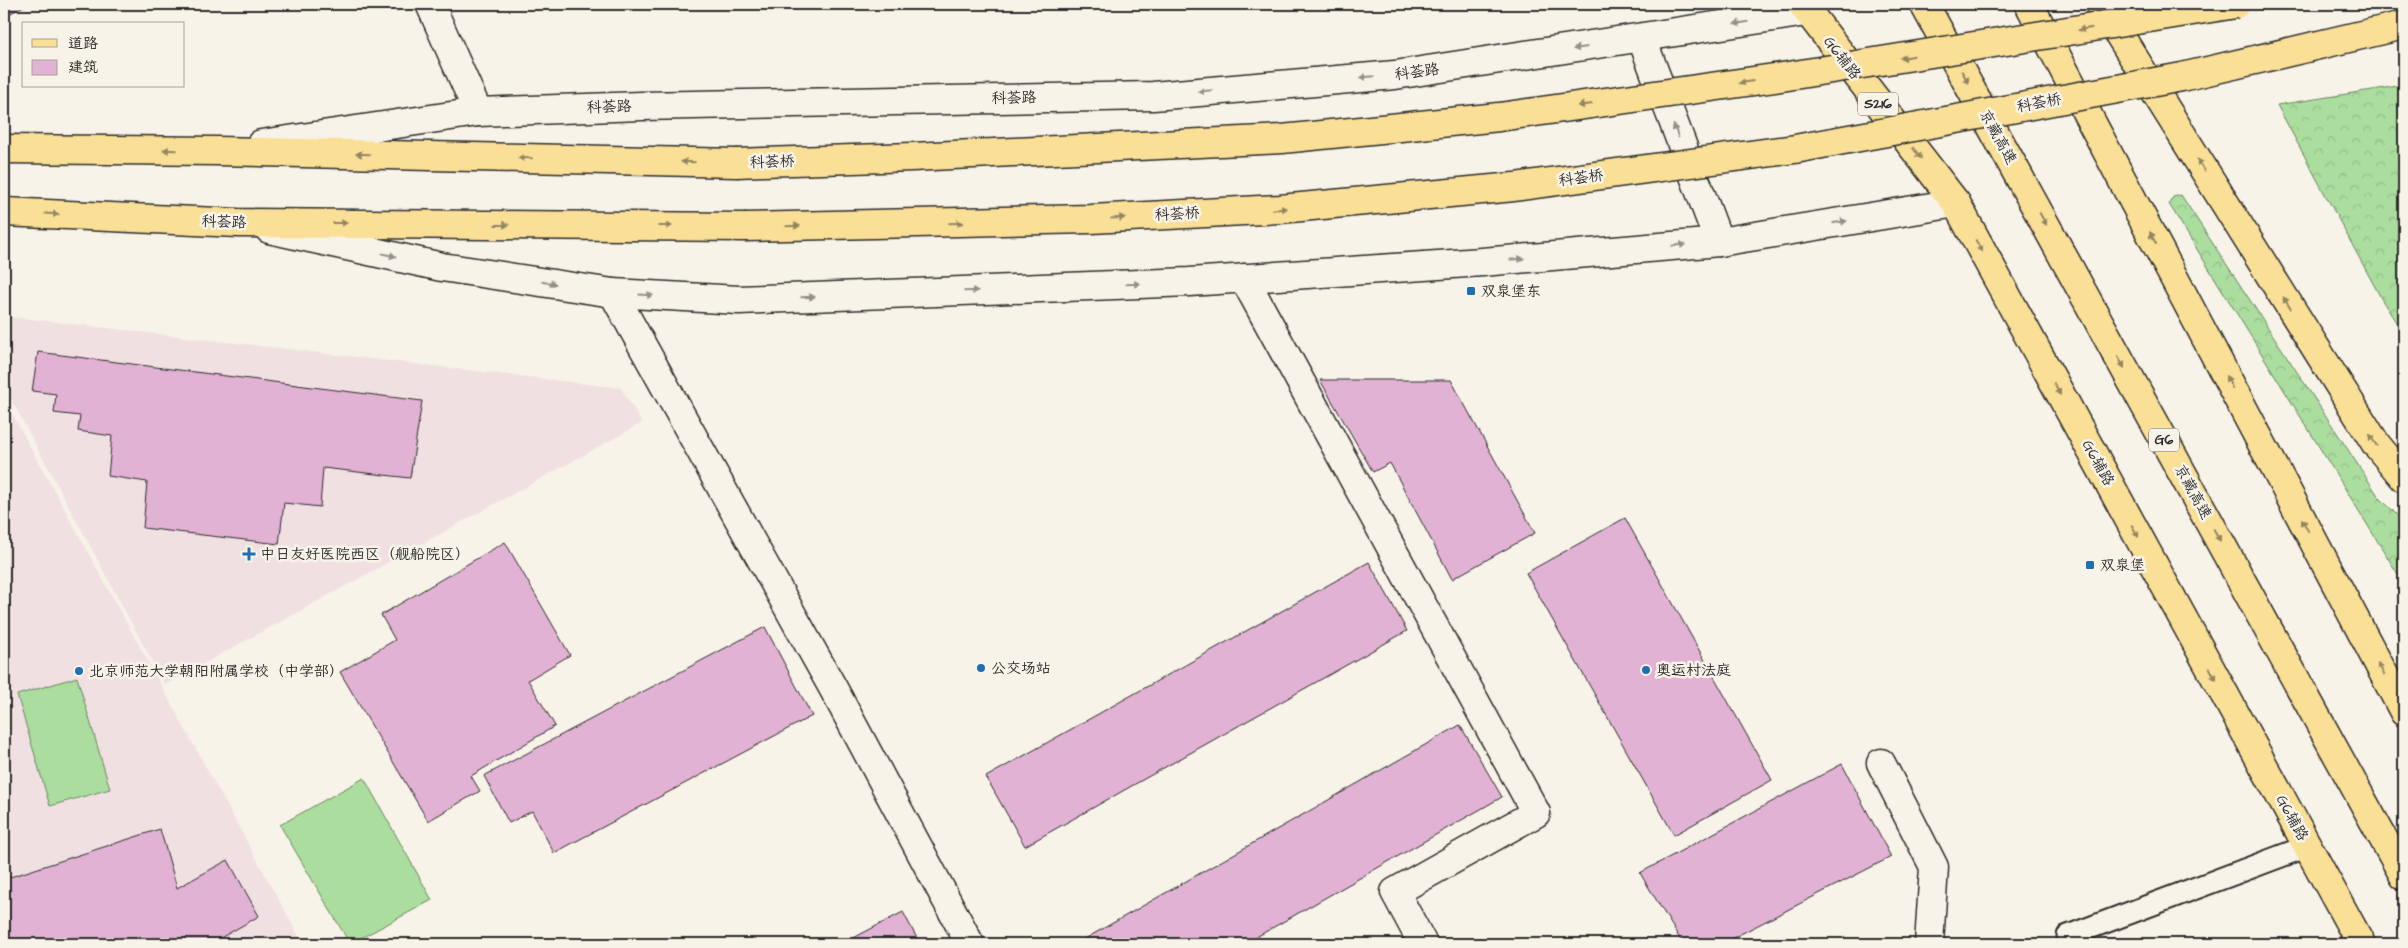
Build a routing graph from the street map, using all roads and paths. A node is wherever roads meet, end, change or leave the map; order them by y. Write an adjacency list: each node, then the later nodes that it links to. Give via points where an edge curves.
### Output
1 (430, 4): 9 (street)
2 (1924, 4): 24 (main road, 京藏高速 / G6, one-way to 24)
3 (2029, 4): 21 (main road, one-way to 3)
4 (2100, 4): 20 (main road, one-way to 4, via 2376,444)
5 (2236, 4): 12 (main road, 科荟桥, one-way to 12, bridge, via 1788,76 1499,117 1282,138)
6 (1804, 8): 8 (street, 科荟路, one-way to 8); 13 (main road, G6辅路 / S216, one-way to 13)
7 (2399, 27): 16 (main road, 科荟桥, one-way to 7, bridge, via 1111,218 1280,209 1514,187 1795,149 2182,76)
8 (1642, 39): 9 (street, 科荟路, one-way to 9, via 1395,75 1153,96); 17 (street, one-way to 8)
9 (478, 112): 11 (street, 科荟路)
10 (4, 149): 11 (main road, 科荟路, one-way to 10)
11 (218, 151): 12 (main road, 科荟路, one-way to 11)
12 (736, 163)
13 (1956, 203): 17 (street, one-way to 13); 23 (main road, G6辅路 / S216, one-way to 23)
14 (4, 212): 15 (main road, 科荟路, one-way to 15)
15 (238, 223): 16 (main road, 科荟路, one-way to 16); 19 (street, one-way to 19, via 442,267)
16 (744, 227)
17 (1719, 242): 18 (street, one-way to 17)
18 (1244, 278): 19 (street, one-way to 18, via 739,300); 27 (street, via 1536,813 1395,892)
19 (613, 293): 26 (street, via 833,688)
20 (2404, 478)
21 (2404, 712)
22 (1881, 763): 28 (street, via 1934,866)
23 (2308, 846): 25 (lane); 29 (main road, G6辅路 / S216)
24 (2404, 876)
25 (2068, 936)
26 (970, 944)
27 (1423, 944)
28 (1929, 944)
29 (2361, 944)

